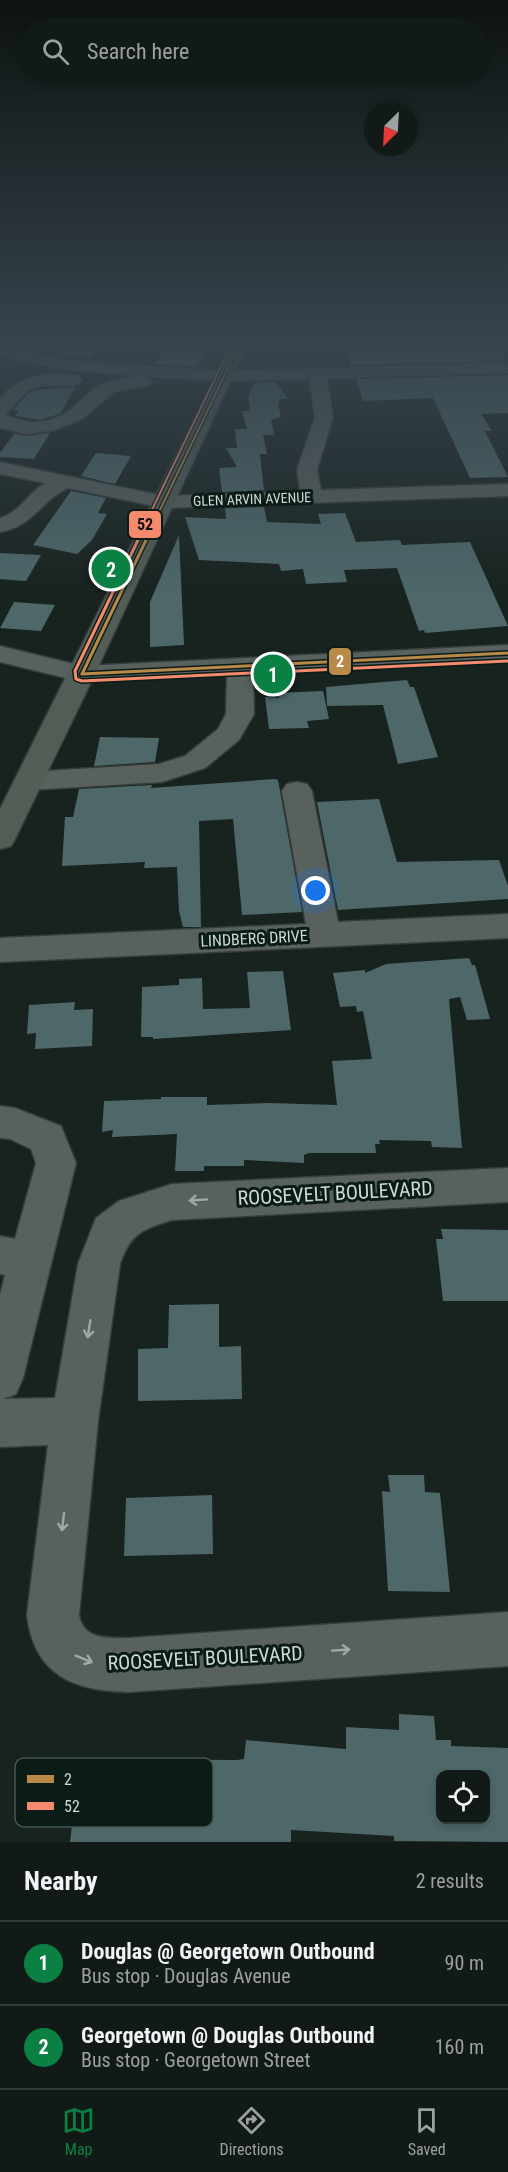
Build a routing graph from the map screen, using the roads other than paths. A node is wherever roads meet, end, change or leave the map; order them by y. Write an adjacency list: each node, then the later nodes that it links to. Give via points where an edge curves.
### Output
1 (198, 429): 7 (main road)
2 (320, 429): 6 (street, via 307,470)
3 (0, 468): 4 (street, GLEN ARVIN AVENUE)
4 (65, 482): 7 (street, GLEN ARVIN AVENUE); 8 (street, via 39,496 15,522)
5 (508, 490): 6 (street, GLEN ARVIN AVENUE)
6 (312, 497): 7 (street, GLEN ARVIN AVENUE)
7 (164, 502): 12 (main road)
8 (0, 525)
9 (508, 653): 11 (street)
10 (0, 654): 12 (street)
11 (240, 665): 12 (street); 13 (street, via 240,714 229,734 195,762 162,773)
12 (82, 674): 13 (main road)
13 (29, 781): 15 (main road)
14 (297, 791): 17 (street)
15 (0, 839)
16 (508, 926): 17 (street, LINDBERG DRIVE)
17 (324, 934): 18 (street, LINDBERG DRIVE)
18 (0, 950)
19 (0, 1122): 21 (street, via 47,1138 56,1163)
20 (508, 1185): 23 (street, ROOSEVELT BOULEVARD, one-way to 23, via 172,1202 134,1214 111,1231 99,1264)
21 (16, 1258): 22 (street)
22 (0, 1378)
23 (75, 1421): 24 (street); 25 (street, ROOSEVELT BOULEVARD, one-way to 25, via 53,1615 58,1638 69,1653 99,1665 129,1665)
24 (0, 1423)
25 (508, 1639)

